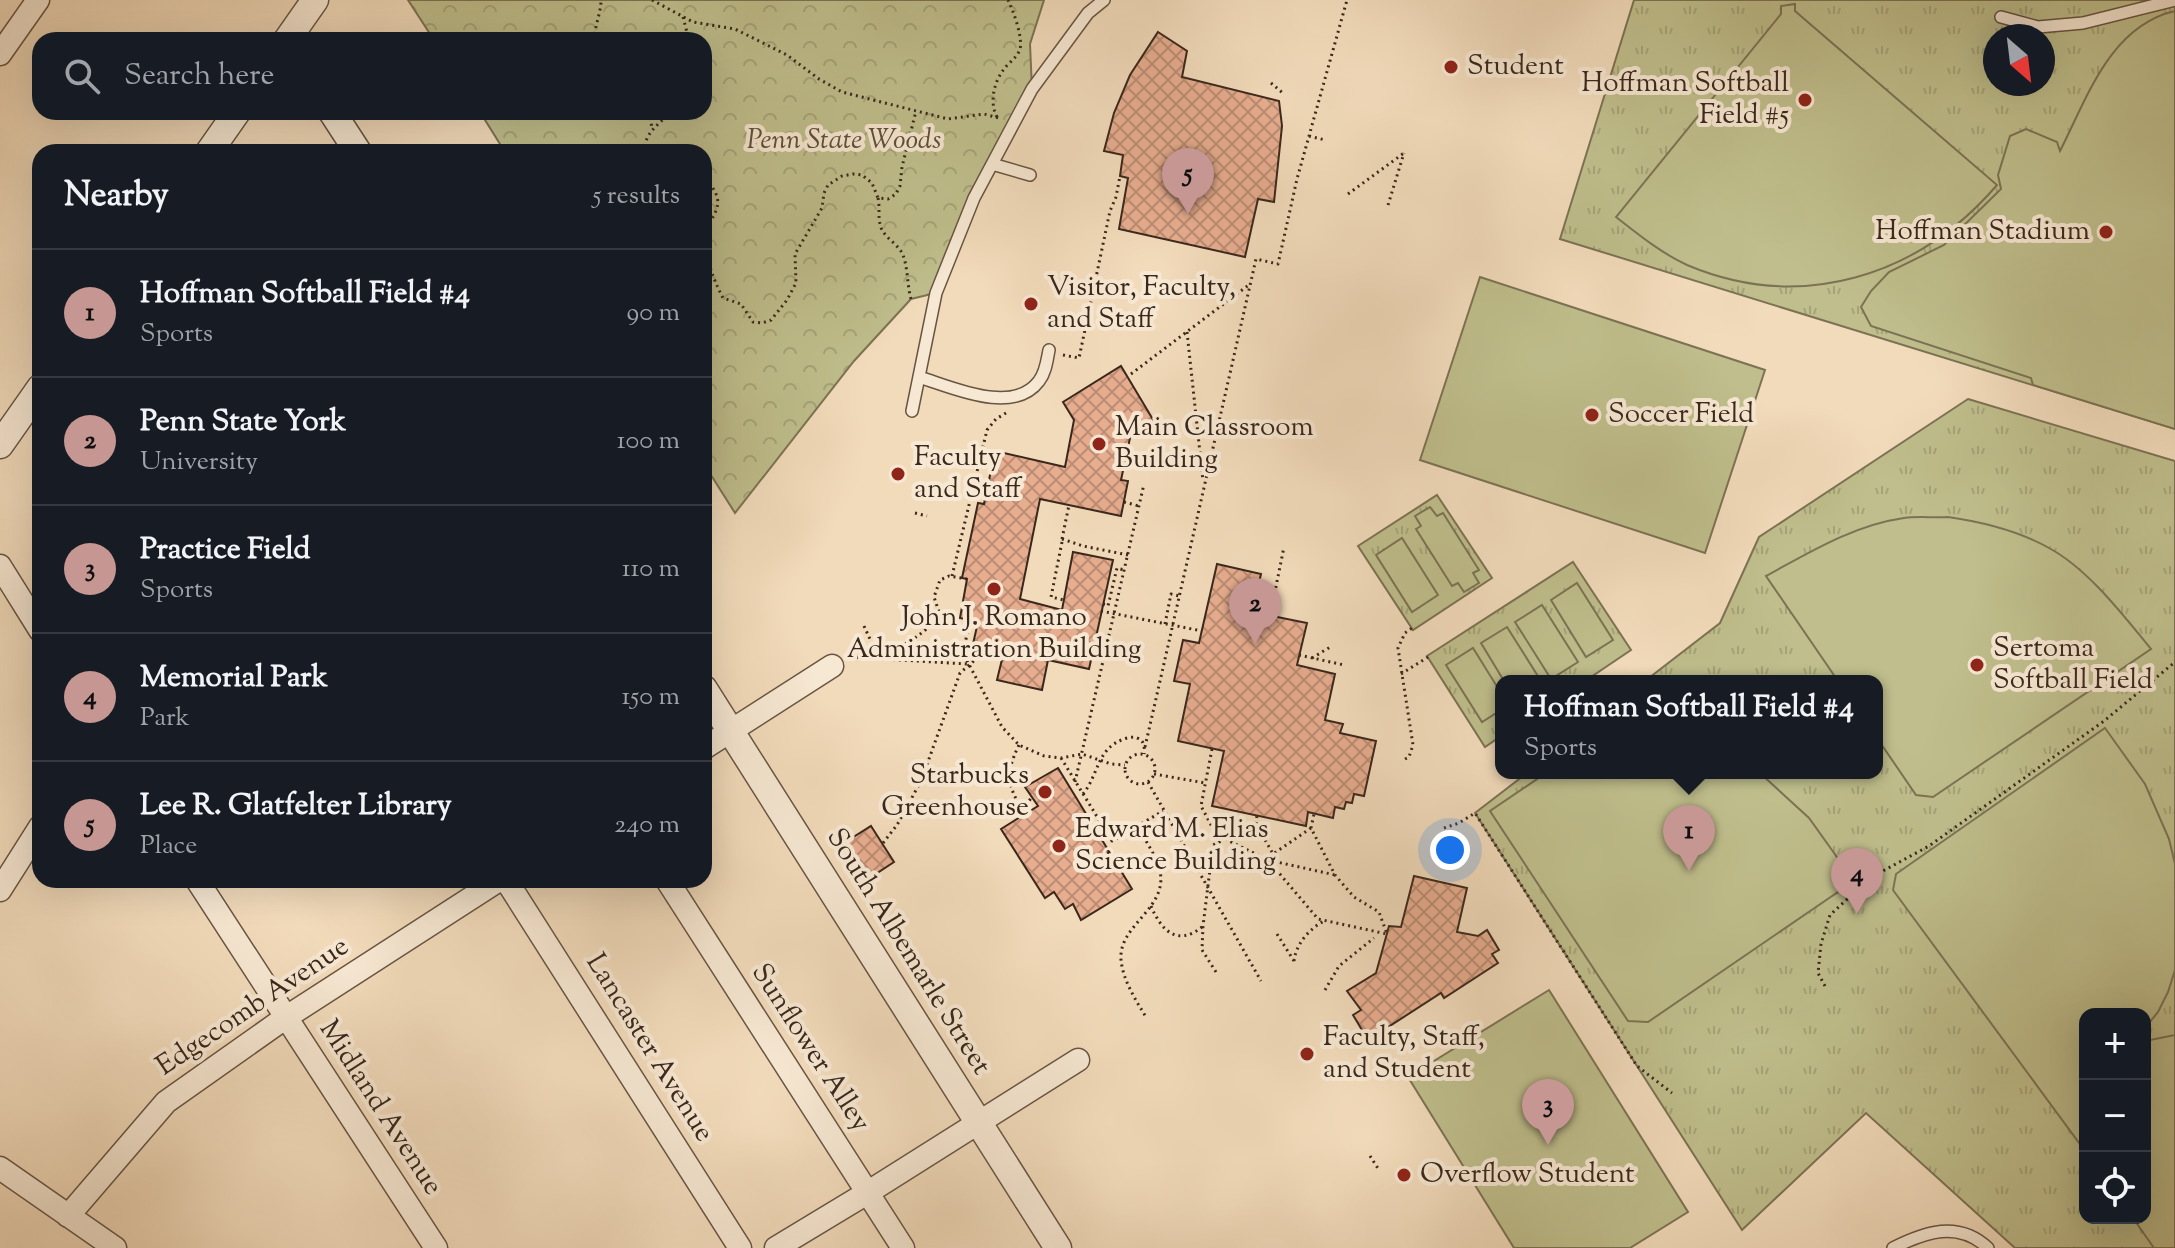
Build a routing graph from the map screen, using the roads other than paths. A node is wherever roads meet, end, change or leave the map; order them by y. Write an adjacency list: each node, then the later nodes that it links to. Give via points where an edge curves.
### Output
1 (38, 0): 7 (street)
2 (315, 0): 6 (street)
3 (1104, 0): 12 (lane, via 1088,13 1032,89)
4 (2175, 0): 5 (lane, via 2083,23 2038,27)
5 (2001, 17)
6 (293, 32)
7 (0, 54)
8 (231, 120): 10 (street)
9 (337, 120): 11 (street)
10 (215, 144)
11 (353, 144)
12 (992, 164): 13 (lane); 15 (lane, via 936,293)
13 (1030, 175)
14 (1049, 350): 15 (lane, via 1038,382 1012,398 978,395)
15 (919, 377): 17 (lane)
16 (32, 399): 18 (street)
17 (912, 411)
18 (0, 445)
19 (0, 566): 20 (street)
20 (32, 616)
21 (838, 661): 23 (street)
22 (712, 702): 23 (street, South Albemarle Street)
23 (730, 731): 24 (street); 33 (street, South Albemarle Street)
24 (712, 743)
25 (32, 840): 30 (street)
26 (202, 888): 31 (street, Midland Avenue)
27 (487, 888): 31 (street, Edgecomb Avenue)
28 (511, 888): 39 (street, Lancaster Avenue)
29 (672, 888): 35 (street, Sunflower Alley)
30 (0, 890)
31 (285, 1018): 36 (street, Edgecomb Avenue, via 166,1102); 38 (street, Midland Avenue)
32 (1078, 1060): 33 (street)
33 (978, 1122): 35 (street); 42 (street, South Albemarle Street)
34 (0, 1168): 36 (street)
35 (867, 1193): 40 (street); 41 (street, Sunflower Alley)
36 (68, 1216): 37 (street)
37 (115, 1248)
38 (436, 1248)
39 (740, 1248)
40 (776, 1248)
41 (903, 1248)
42 (1058, 1248)
43 (1893, 1248): 44 (lane, via 1931,1232 1947,1232 1966,1233)
44 (1988, 1248)

